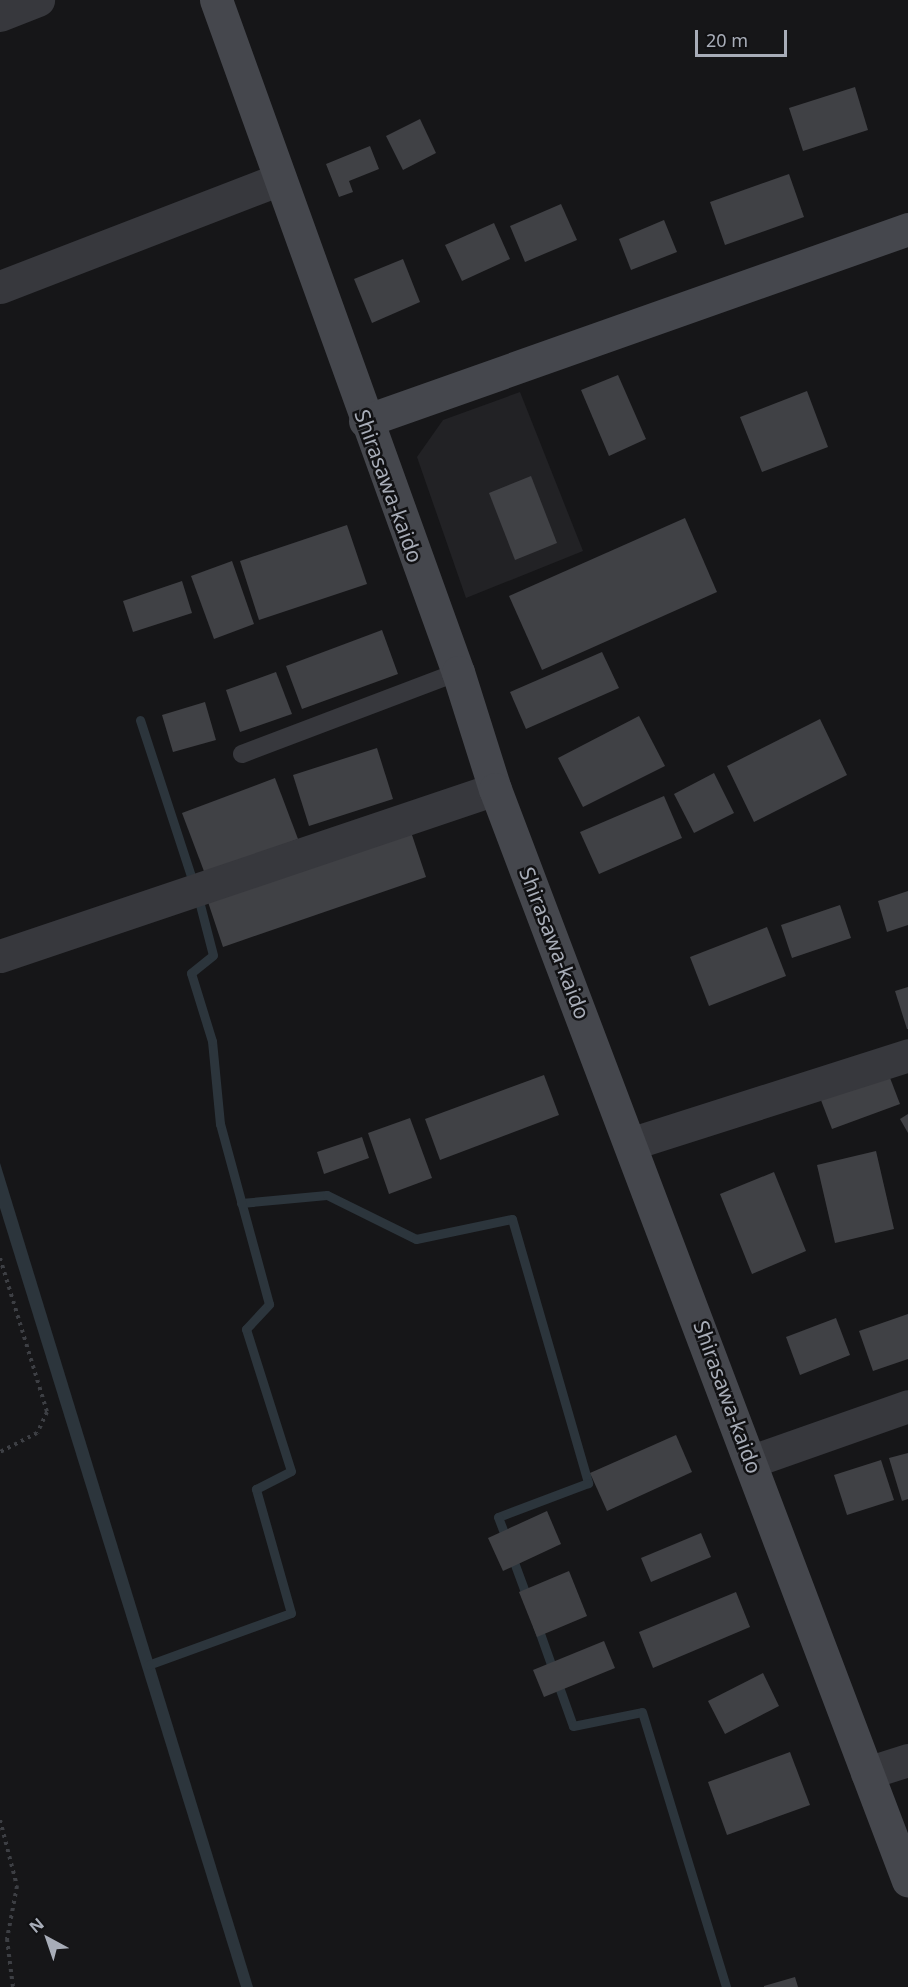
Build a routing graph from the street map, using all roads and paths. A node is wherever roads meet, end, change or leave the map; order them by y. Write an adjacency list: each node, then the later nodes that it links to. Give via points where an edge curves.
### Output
1 (38, 0): 3 (street)
2 (216, 0): 4 (main road, Shirasawa-kaido)
3 (0, 15)
4 (279, 179): 6 (street); 7 (main road, Shirasawa-kaido)
5 (908, 229): 7 (main road)
6 (0, 287)
7 (365, 421): 8 (main road, Shirasawa-kaido)
8 (458, 672): 9 (lane); 10 (main road, Shirasawa-kaido)
9 (242, 754)
10 (495, 789): 11 (street); 13 (main road, Shirasawa-kaido)
11 (0, 956)
12 (908, 1055): 13 (street)
13 (633, 1143): 17 (main road, Shirasawa-kaido)
14 (0, 1258): 16 (path, via 47,1412 37,1433)
15 (908, 1406): 17 (street)
16 (0, 1452)
17 (752, 1461): 19 (main road, Shirasawa-kaido)
18 (908, 1760): 19 (street)
19 (867, 1773): 21 (main road, Shirasawa-kaido)
20 (0, 1820): 22 (path, via 16,1886 7,1939)
21 (908, 1881)
22 (13, 1987)

